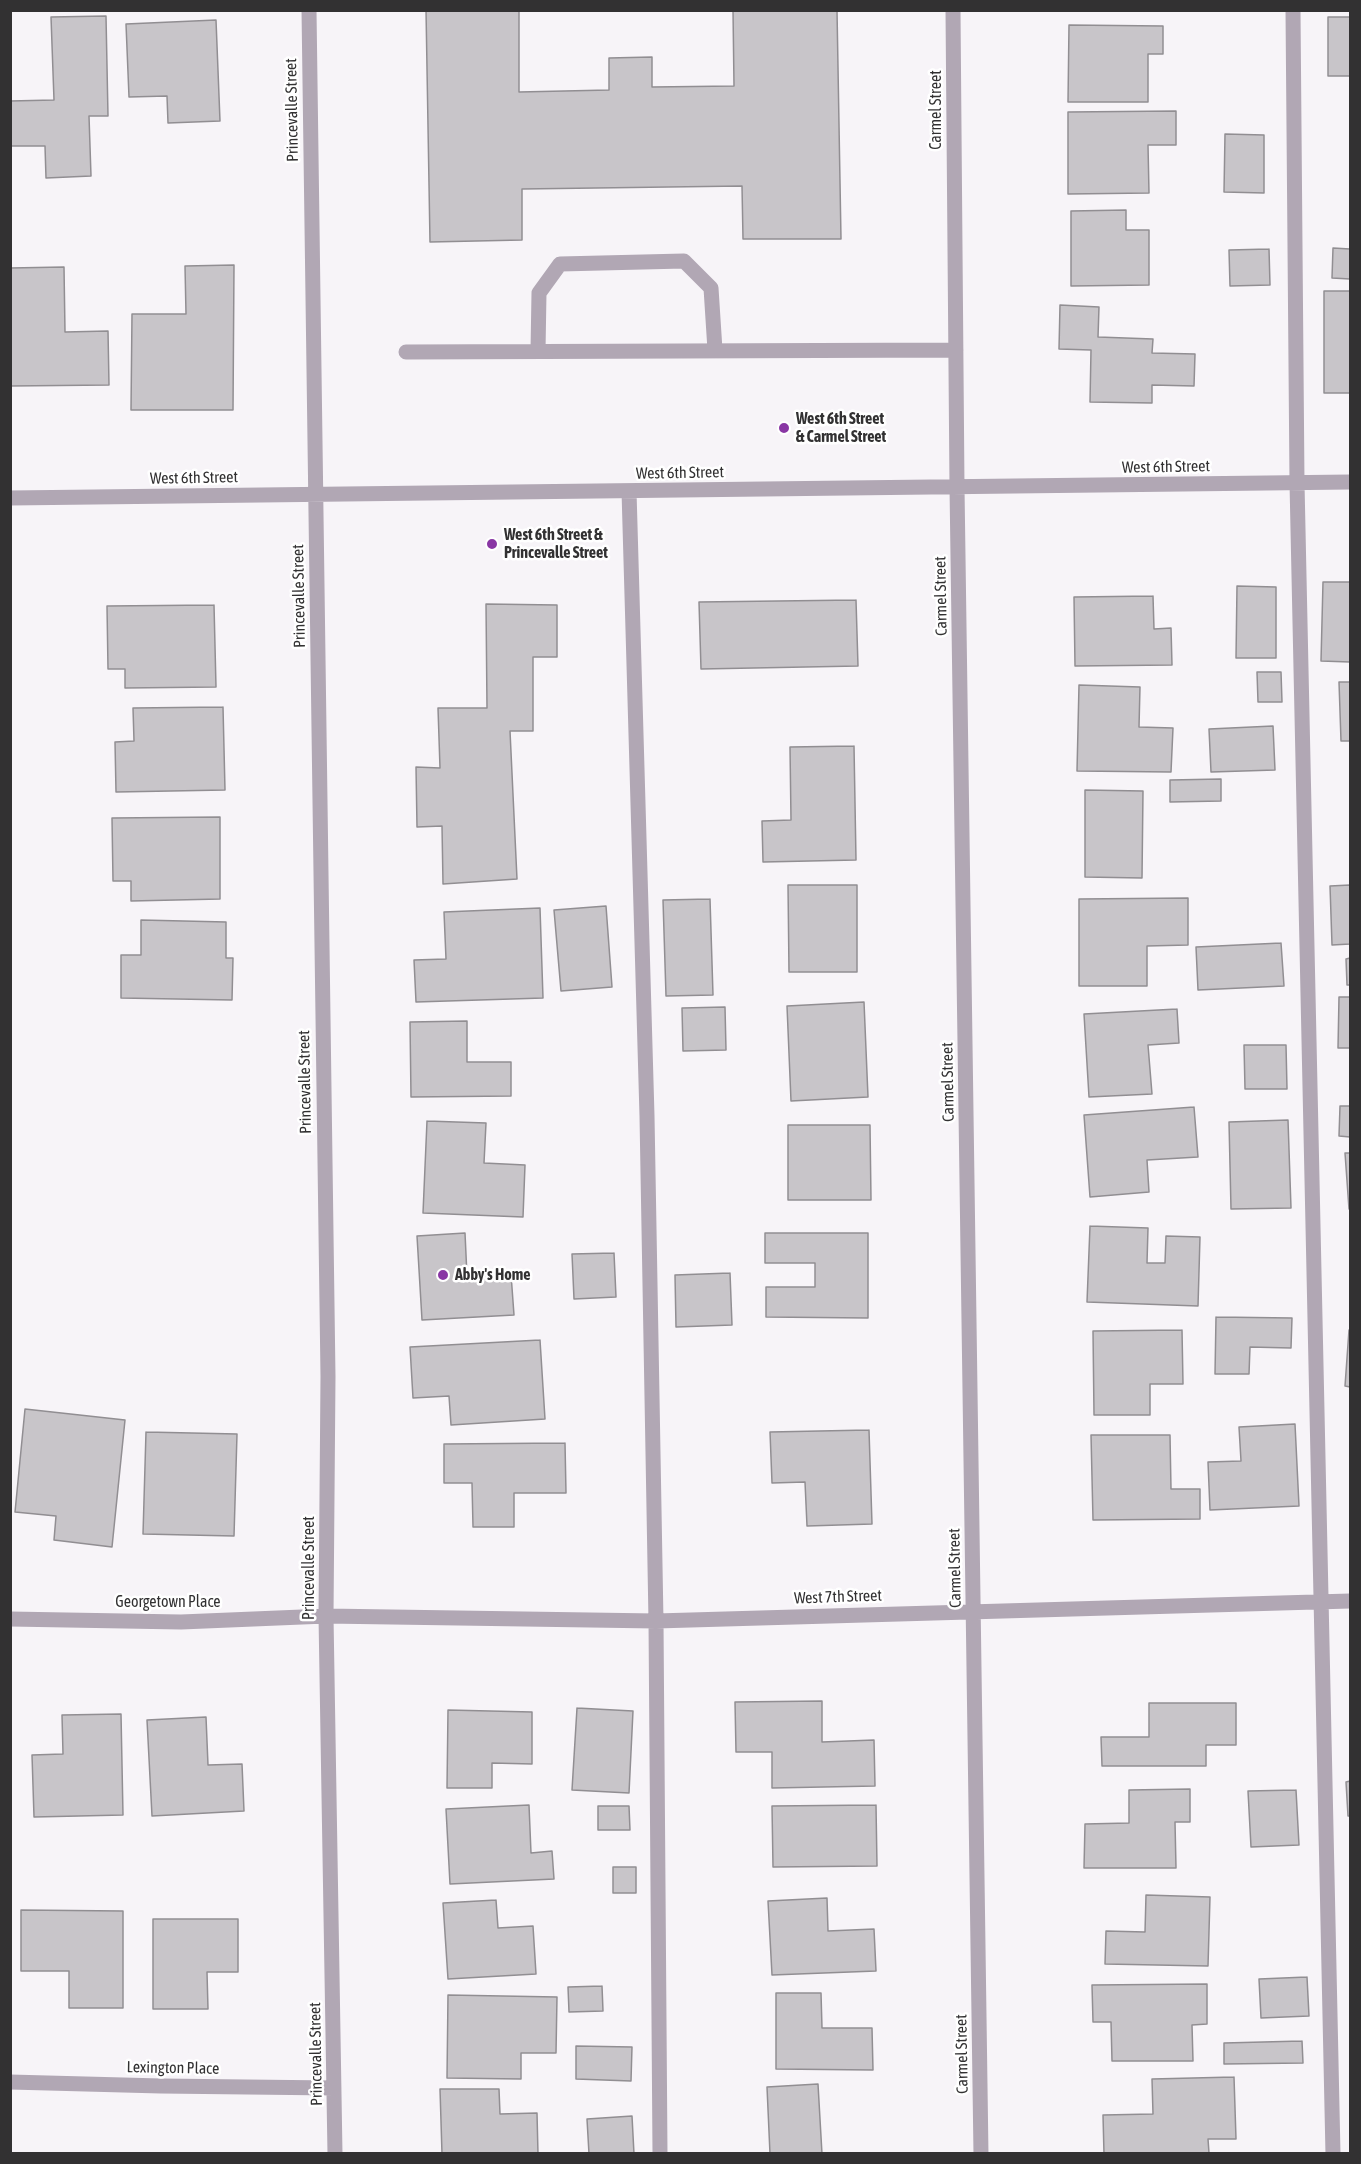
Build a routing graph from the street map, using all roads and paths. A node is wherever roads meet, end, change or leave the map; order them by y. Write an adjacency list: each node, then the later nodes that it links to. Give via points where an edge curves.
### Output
1 (309, 10): 12 (street, Princevalle Street)
2 (953, 10): 5 (street, Carmel Street)
3 (1293, 10): 9 (street)
4 (715, 350): 5 (street); 6 (street); 6 (street, via 711,288 684,261 560,264 539,293)
5 (956, 350): 10 (street, Carmel Street)
6 (538, 351): 7 (street)
7 (406, 352)
8 (1350, 482): 9 (street, West 6th Street)
9 (1297, 483): 10 (street, West 6th Street); 14 (street)
10 (957, 487): 11 (street, West 6th Street); 16 (street, Carmel Street)
11 (629, 491): 12 (street, West 6th Street); 19 (street)
12 (315, 495): 13 (street, West 6th Street); 17 (street, Princevalle Street, via 328,1376)
13 (10, 498)
14 (1322, 1601): 15 (street, West 7th Street); 16 (street, West 7th Street); 25 (street)
15 (1350, 1601)
16 (973, 1611): 19 (street, West 7th Street); 24 (street, Carmel Street)
17 (326, 1617): 18 (street, Georgetown Place, via 181,1622); 19 (street, West 7th Street); 21 (street, Princevalle Street)
18 (10, 1619)
19 (656, 1621): 23 (street)
20 (10, 2082): 21 (street, Lexington Place)
21 (334, 2088): 22 (street, Princevalle Street)
22 (335, 2154)
23 (660, 2154)
24 (981, 2154)
25 (1333, 2154)

